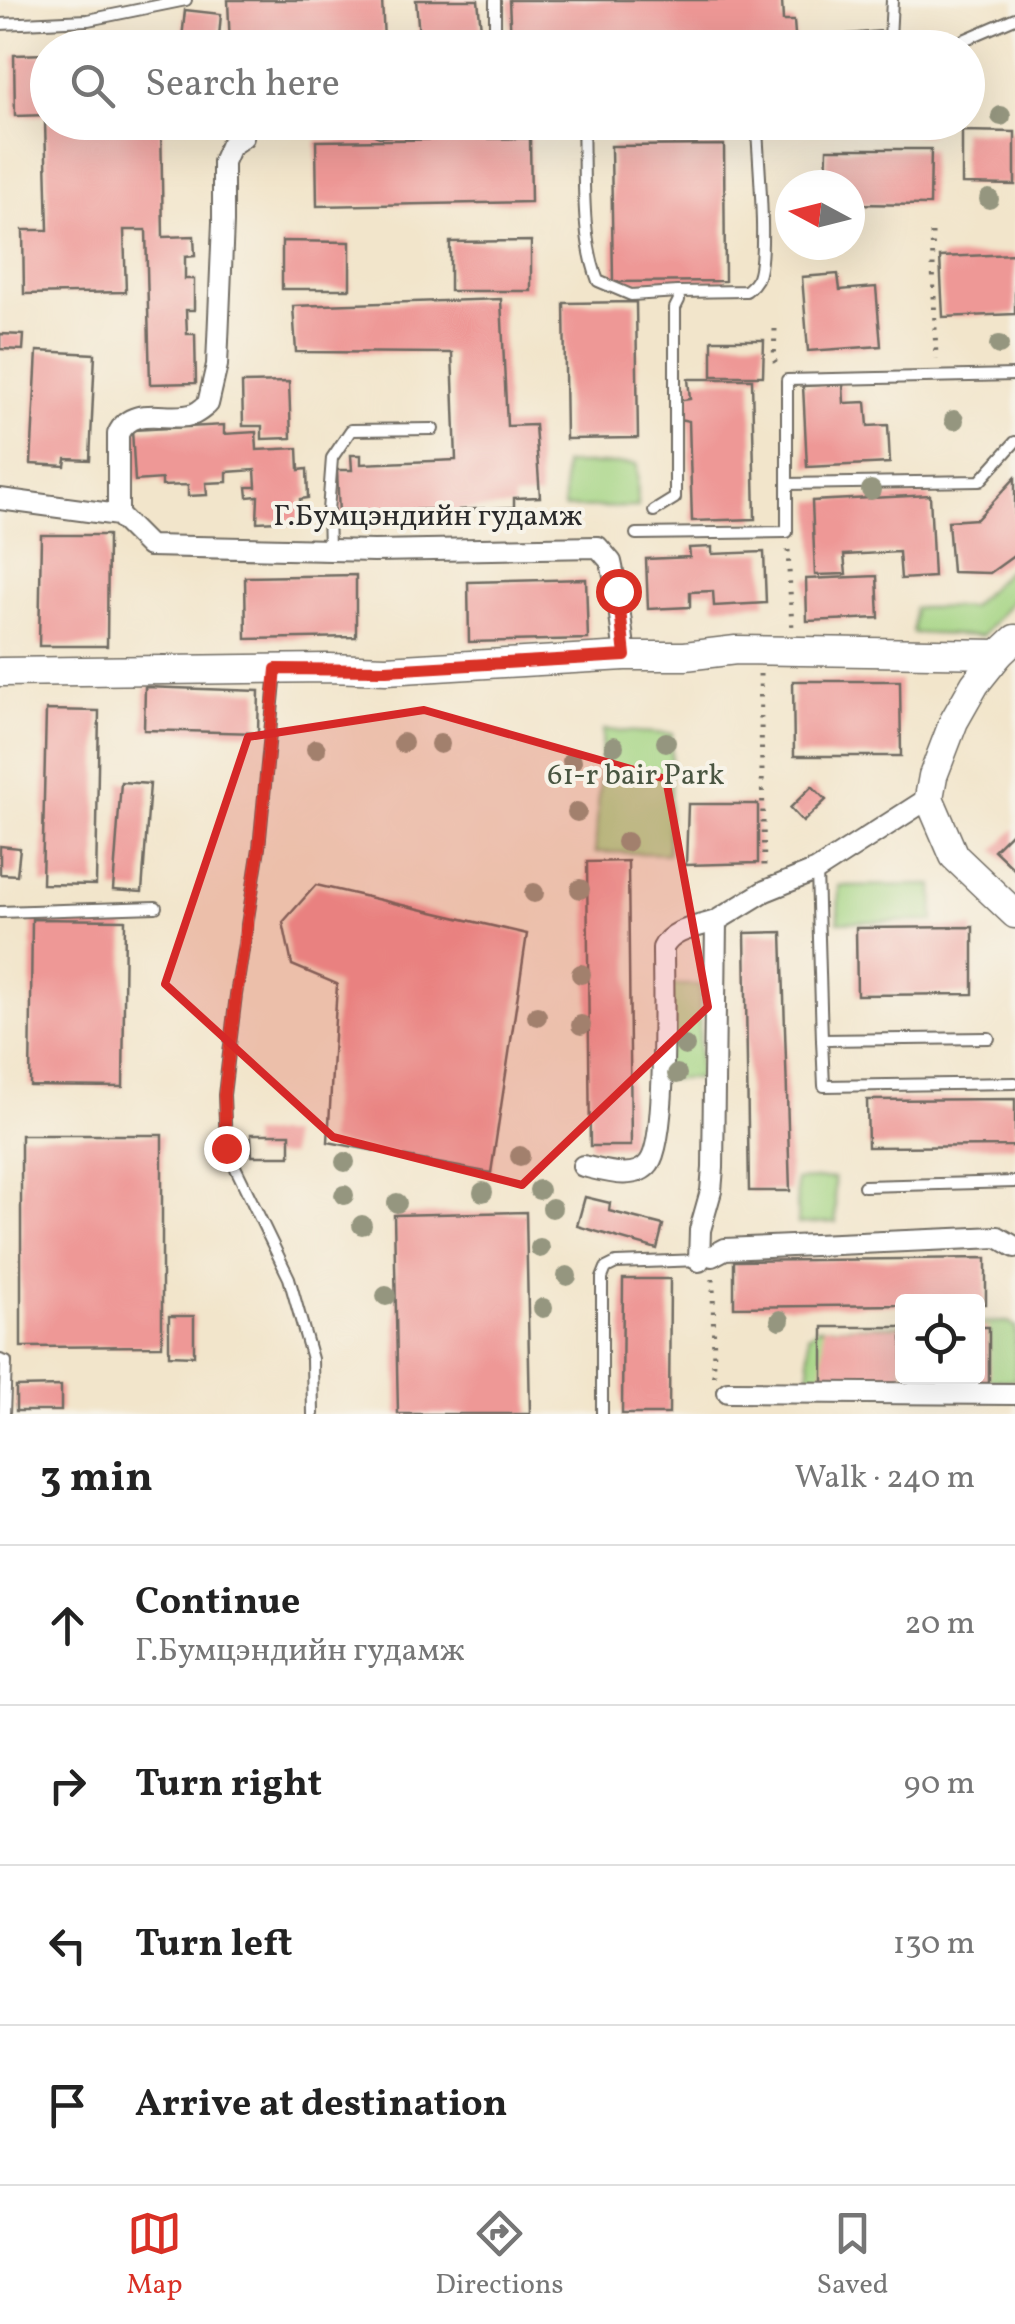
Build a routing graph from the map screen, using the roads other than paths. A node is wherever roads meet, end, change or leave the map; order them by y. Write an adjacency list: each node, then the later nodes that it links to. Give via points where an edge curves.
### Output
1 (186, 0): 5 (lane, via 88,20)
2 (495, 0): 6 (lane)
3 (892, 0): 7 (lane)
4 (1015, 18): 8 (lane)
5 (0, 24)
6 (495, 30)
7 (890, 30)
8 (985, 31)
9 (239, 140): 19 (street, via 223,162 217,365 208,404 190,416 150,414 122,425)
10 (584, 140): 12 (lane, via 587,239 598,280 631,294)
11 (758, 140): 12 (lane, via 762,254 754,284 746,291)
12 (678, 292): 18 (lane, via 675,498)
13 (1015, 375): 16 (lane, via 787,380)
14 (433, 429): 21 (lane, via 351,430 332,458)
15 (1015, 442): 16 (lane, via 980,481)
16 (787, 484): 20 (lane, via 787,532)
17 (0, 500): 19 (street)
18 (654, 512)
19 (118, 515): 21 (street, Г.Бумцэндийн гудамж, via 149,546)
20 (636, 534)
21 (328, 550): 23 (street, Г.Бумцэндийн гудамж, via 598,547 611,562)
22 (1007, 646): 23 (street); 26 (street, via 954,720)
23 (625, 656): 24 (street)
24 (276, 669): 25 (street); 44 (lane, via 224,1095 226,1148 289,1278 312,1359)
25 (0, 672)
26 (929, 798): 27 (street); 30 (street, via 954,856)
27 (817, 870): 31 (street); 33 (lane)
28 (156, 907): 29 (lane)
29 (0, 912)
30 (1015, 914)
31 (716, 921): 35 (street, via 674,934 663,948 661,1106 650,1164 620,1174); 39 (street, via 711,1191 700,1230)
32 (989, 1038): 33 (lane)
33 (822, 1040): 34 (lane, via 824,1086)
34 (1015, 1083)
35 (583, 1166)
36 (1015, 1182): 37 (lane)
37 (864, 1186)
38 (1015, 1246): 39 (street, via 998,1237 725,1249)
39 (706, 1258): 45 (lane, via 606,1268)
40 (0, 1360): 43 (lane, via 6,1362)
41 (722, 1393): 42 (street)
42 (1015, 1394)
43 (4, 1414)
44 (313, 1414)
45 (602, 1414)

